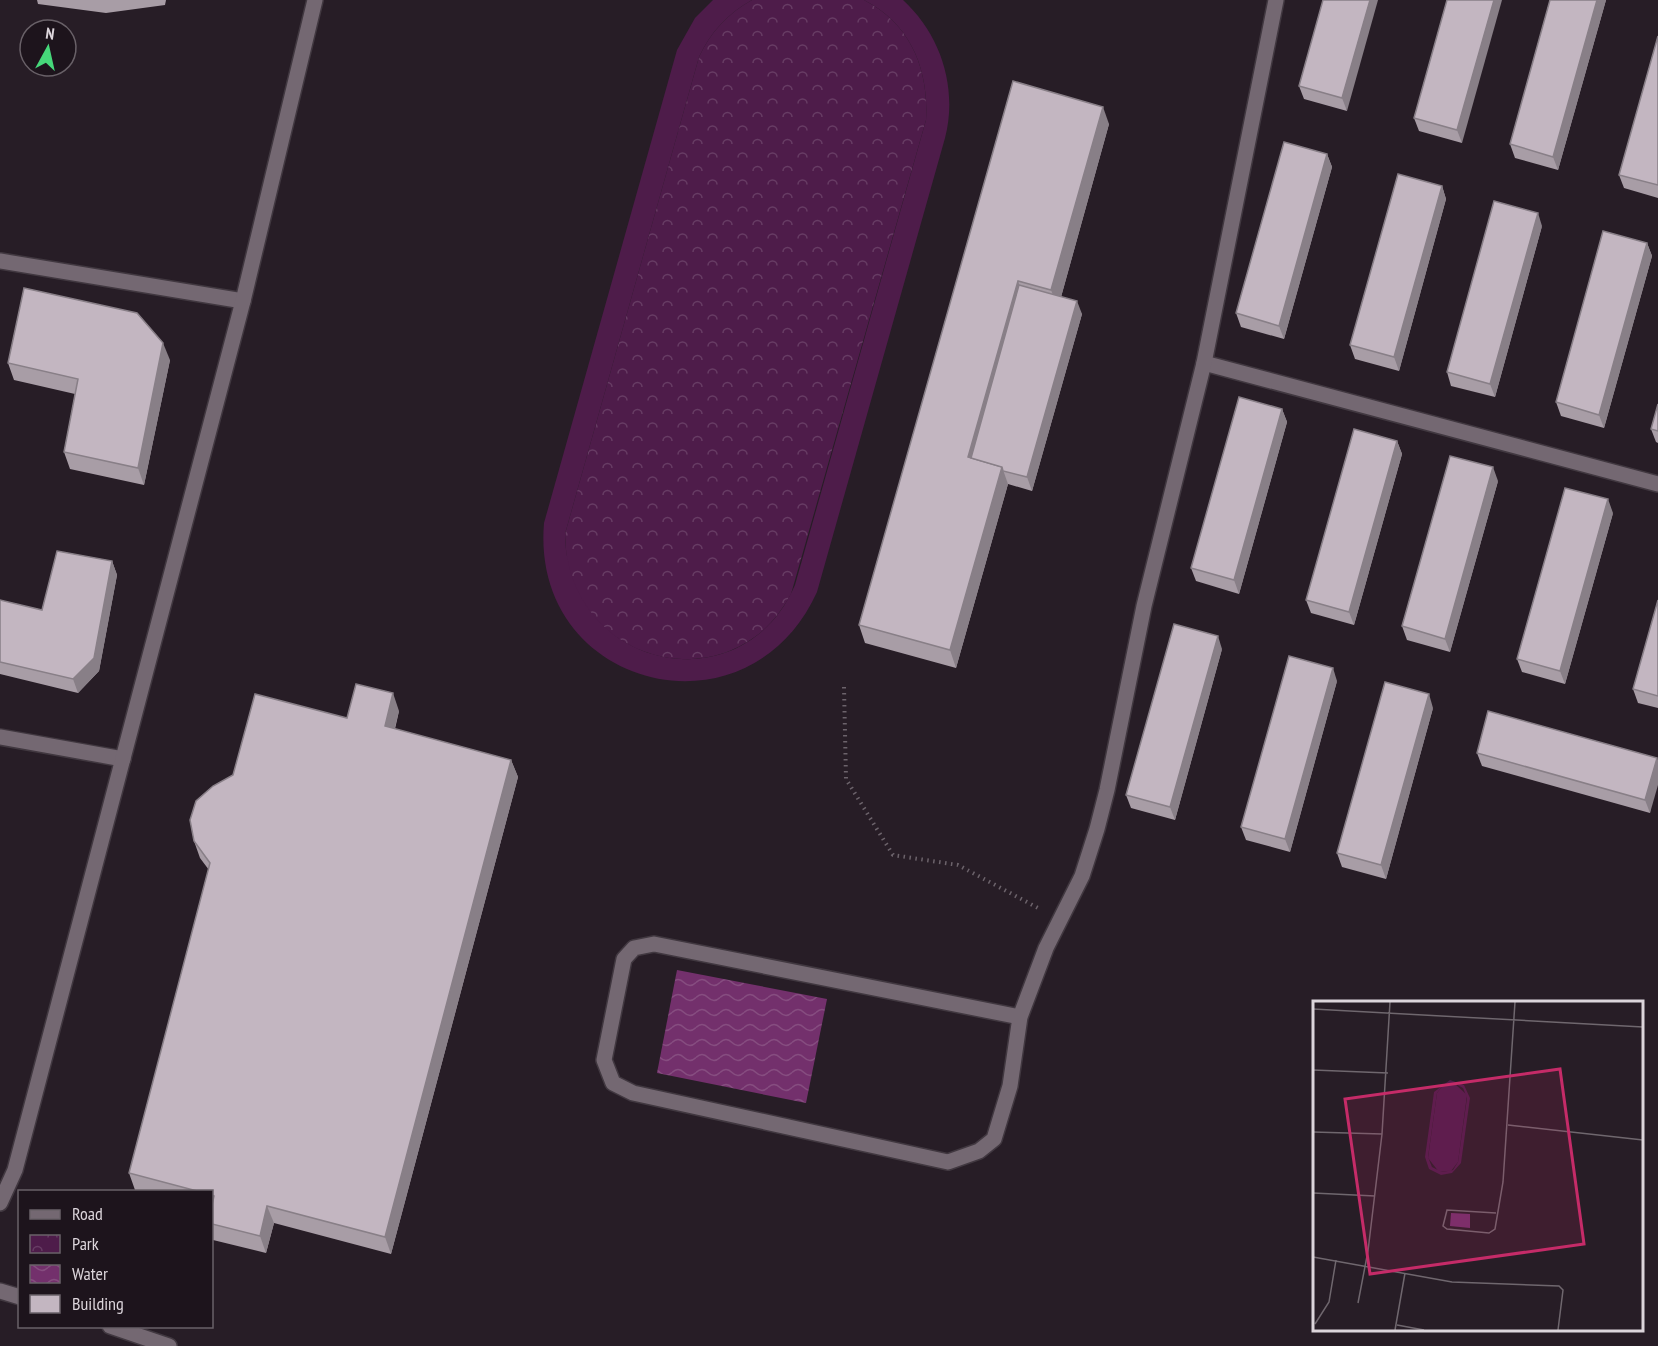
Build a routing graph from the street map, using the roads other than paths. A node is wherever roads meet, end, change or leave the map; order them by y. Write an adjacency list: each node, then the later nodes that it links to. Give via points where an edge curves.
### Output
1 (315, 0): 4 (street)
2 (1276, 0): 5 (street)
3 (0, 261): 4 (street)
4 (243, 301): 8 (street)
5 (1204, 363): 6 (street); 9 (street, via 1144,606 1107,790 1082,876 1046,948)
6 (1658, 484)
7 (0, 737): 8 (street)
8 (123, 759): 10 (street, via 15,1170)
9 (1020, 1017): 9 (street, via 1010,1086 994,1139 979,1151 948,1162 633,1093 613,1083 604,1060 624,959 634,948 654,944)
10 (0, 1203)
11 (0, 1291): 12 (street)
12 (18, 1296)
13 (116, 1328): 14 (street)
14 (169, 1346)

